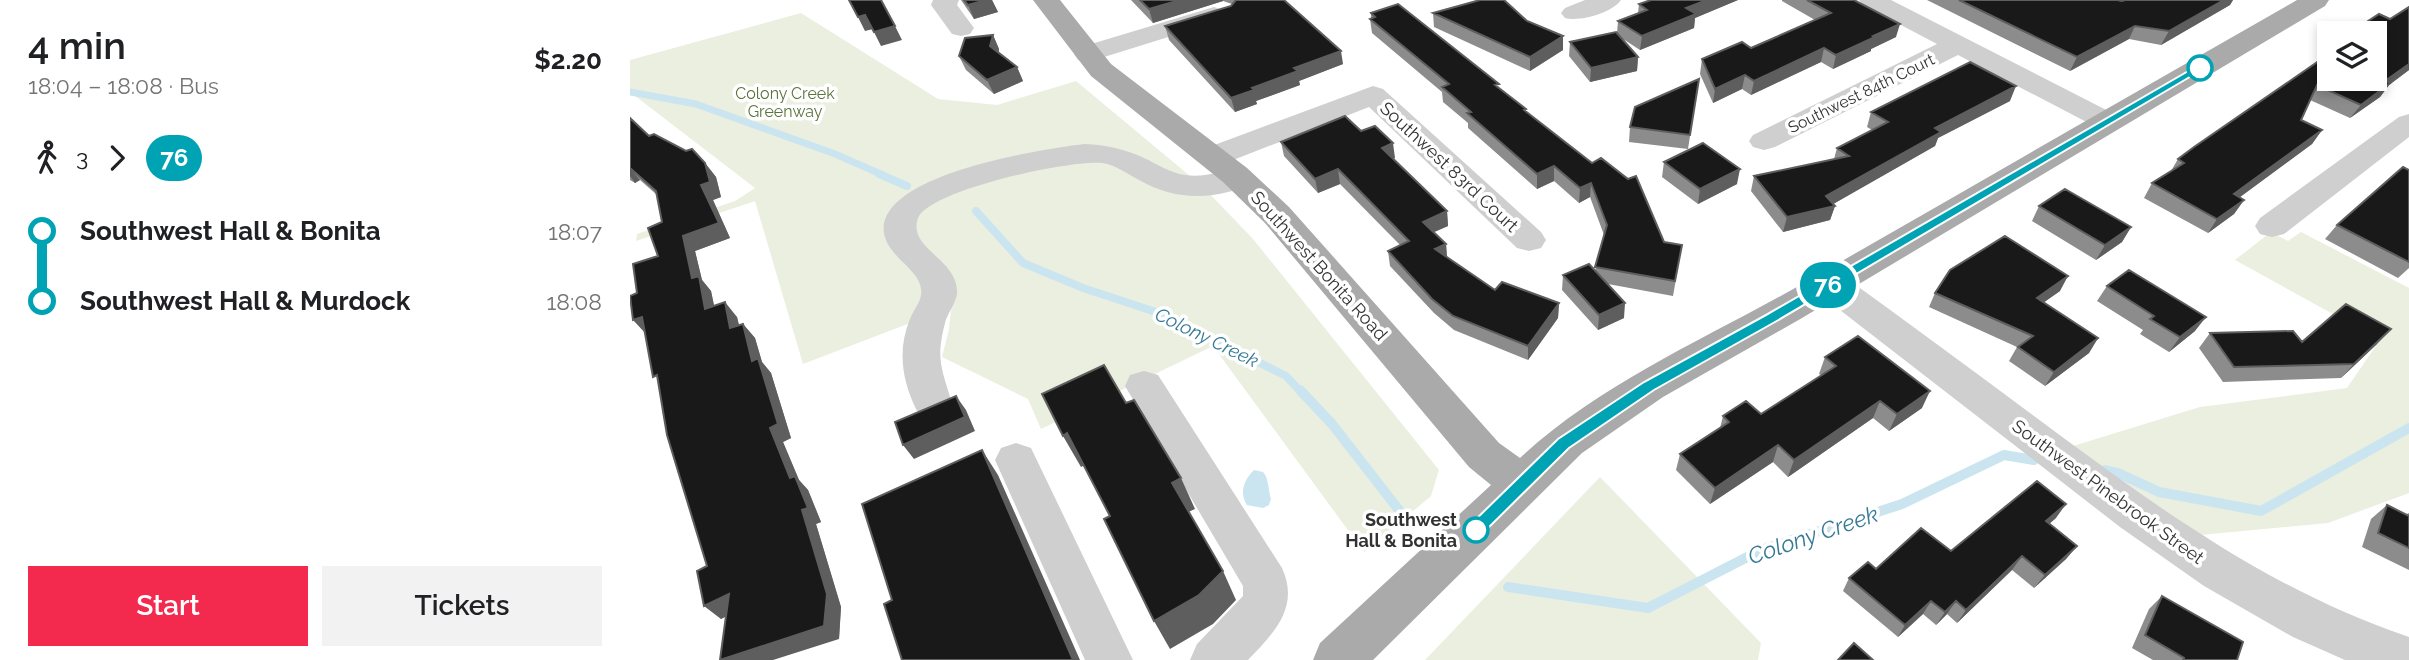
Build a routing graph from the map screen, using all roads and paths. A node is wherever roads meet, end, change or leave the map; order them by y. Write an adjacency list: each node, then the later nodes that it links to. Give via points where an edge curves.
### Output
1 (946, 0): 8 (street, via 944,5)
2 (1046, 0): 10 (main road, Southwest Bonita Road)
3 (1608, 0): 7 (street)
4 (1872, 0): 9 (street)
5 (2316, 0): 11 (main road)
6 (1224, 12): 10 (street)
7 (1574, 13)
8 (961, 27)
9 (1959, 44): 11 (street); 13 (street, Southwest 84th Court)
10 (1088, 54): 14 (main road, Southwest Bonita Road, via 1117,84)
11 (2108, 122): 17 (main road)
12 (2409, 123): 15 (street, via 2384,159)
13 (1764, 141)
14 (1225, 167): 16 (street, Southwest 83rd Court, via 1373,95); 19 (street, via 1210,187 1160,178 1121,158 1078,153 972,179 911,205 902,215 904,247 935,272 939,294 919,358); 21 (main road, Southwest Bonita Road, via 1277,215 1484,455)
15 (2272, 226)
16 (1529, 240)
17 (1830, 284): 21 (main road, via 1649,386 1563,444); 25 (street, Southwest Pinebrook Street, via 2171,542 2281,608)
18 (1144, 386): 23 (street, via 1266,583 1266,603)
19 (932, 400)
20 (1016, 460): 22 (street)
21 (1523, 484): 24 (main road)
22 (1109, 660)
23 (1214, 660)
24 (1338, 660)
25 (2409, 660)

